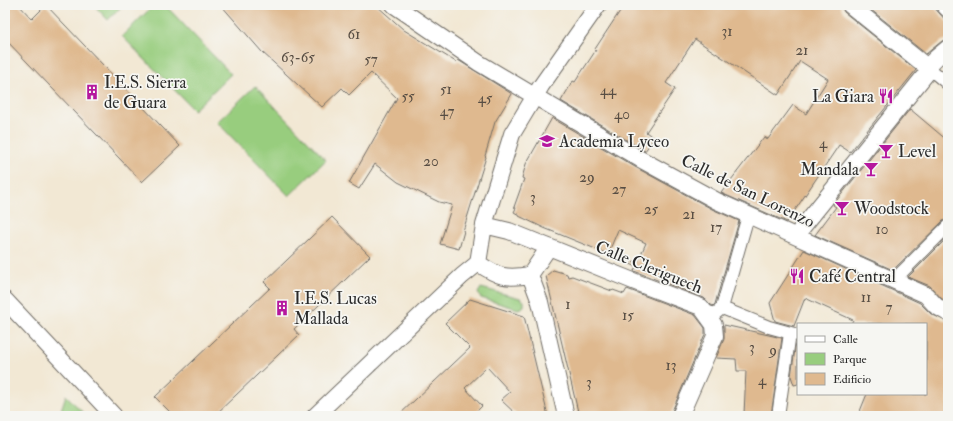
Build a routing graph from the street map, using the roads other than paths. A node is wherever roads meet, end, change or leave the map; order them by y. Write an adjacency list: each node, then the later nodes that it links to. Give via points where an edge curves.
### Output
1 (394, 5): 9 (street, Calle de San Lorenzo, via 479,63)
2 (598, 5): 9 (street)
3 (850, 5): 7 (street)
4 (944, 5): 5 (street)
5 (948, 10)
6 (948, 48): 7 (street)
7 (928, 68): 8 (street); 13 (street, via 800,229)
8 (948, 84)
9 (534, 96): 10 (street, Calle de San Lorenzo, via 640,159); 11 (street, via 512,134)
10 (749, 215): 13 (street, Calle de San Lorenzo); 19 (street)
11 (484, 225): 14 (street, Calle Cleriguech, via 510,231); 15 (street)
12 (948, 226): 17 (street)
13 (798, 237): 17 (street, Calle de San Lorenzo)
14 (549, 247): 16 (street); 20 (street, Calle Cleriguech, via 701,307)
15 (478, 263): 16 (street, via 493,273 512,278); 24 (street)
16 (530, 275): 25 (street, via 540,302)
17 (896, 281): 21 (street, Calle de San Lorenzo, via 926,295 936,306)
18 (5, 300): 23 (street)
19 (722, 308): 20 (street, Calle Cleriguech, via 715,314); 22 (street)
20 (705, 312): 26 (street, via 714,325 715,336)
21 (948, 313)
22 (794, 334): 27 (street)
23 (114, 416)
24 (315, 416)
25 (566, 416)
26 (680, 416)
27 (778, 416)

